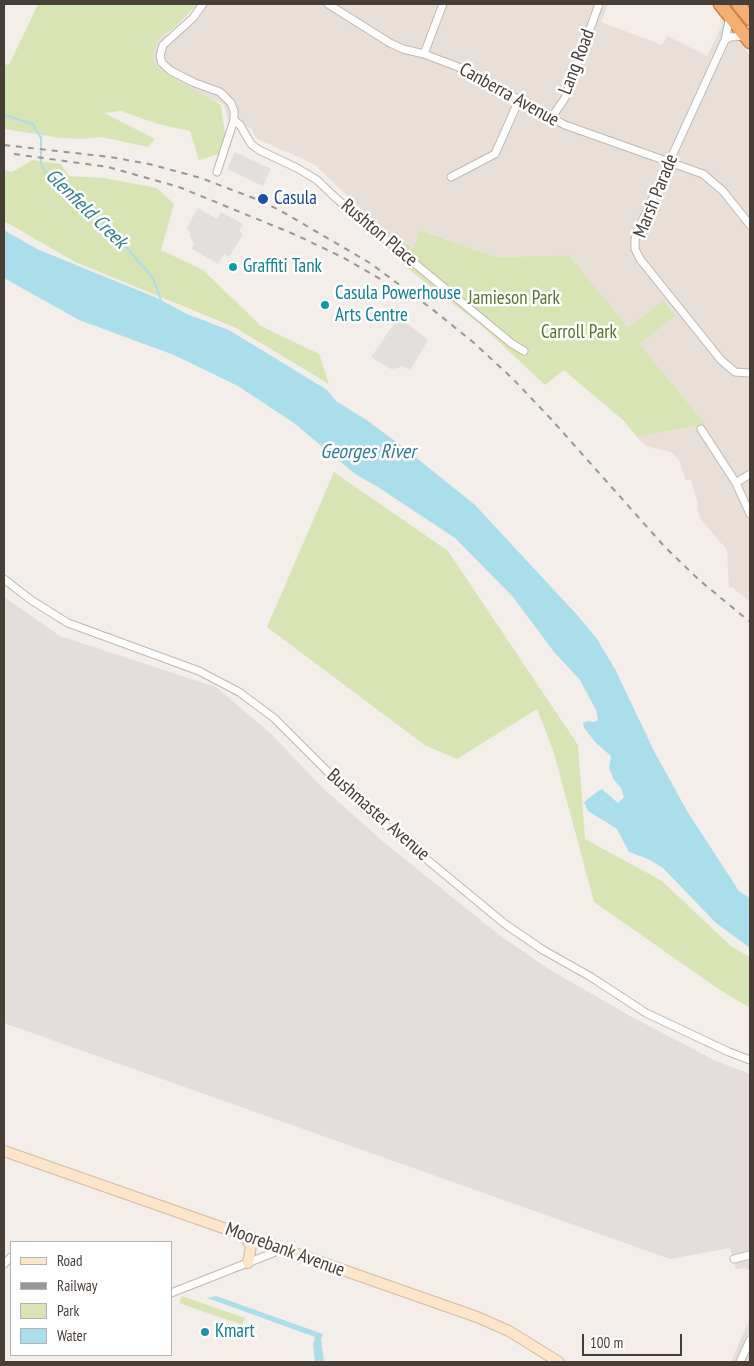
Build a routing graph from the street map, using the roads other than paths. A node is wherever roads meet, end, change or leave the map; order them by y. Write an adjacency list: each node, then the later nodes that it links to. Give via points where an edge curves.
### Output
1 (203, 4): 14 (street, Rushton Place, via 193,18 163,45 160,60 176,74 220,92 231,103)
2 (328, 4): 11 (street, Canberra Avenue, via 390,43)
3 (444, 4): 11 (street)
4 (599, 4): 13 (street, Lang Road, via 564,98)
5 (720, 4): 7 (highway)
6 (738, 4): 8 (highway)
7 (730, 16): 9 (highway); 10 (street, Marsh Parade)
8 (750, 19)
9 (748, 39): 10 (street, via 730,37)
10 (724, 40): 15 (street, Marsh Parade)
11 (424, 54): 12 (street, Canberra Avenue, via 474,73)
12 (519, 100): 13 (street, Canberra Avenue); 17 (street, via 495,154)
13 (552, 117): 15 (street, Canberra Avenue, via 580,132)
14 (234, 120): 16 (street); 19 (street, Rushton Place, via 240,124 251,144 317,180)
15 (669, 162): 18 (street, Canberra Avenue, via 712,180); 20 (street, Marsh Parade, via 639,228 635,249 721,360 735,372)
16 (217, 172)
17 (452, 177)
18 (750, 225)
19 (524, 351)
20 (750, 372)
21 (700, 429): 23 (street)
22 (750, 474): 23 (street)
23 (736, 483): 24 (street)
24 (750, 514)
25 (4, 579): 26 (street, Bushmaster Avenue, via 68,623 199,671 239,692 274,718 362,806 505,924 646,1012)
26 (750, 1060)
27 (4, 1151): 28 (main road, Moorebank Avenue)
28 (244, 1235): 29 (main road, Moorebank Avenue); 32 (main road, via 251,1246)
29 (284, 1249): 32 (street); 35 (main road, Moorebank Avenue, via 510,1330)
30 (749, 1256): 31 (street)
31 (734, 1259)
32 (248, 1263): 33 (street)
33 (172, 1293)
34 (750, 1340): 36 (street)
35 (559, 1362)
36 (740, 1362)

